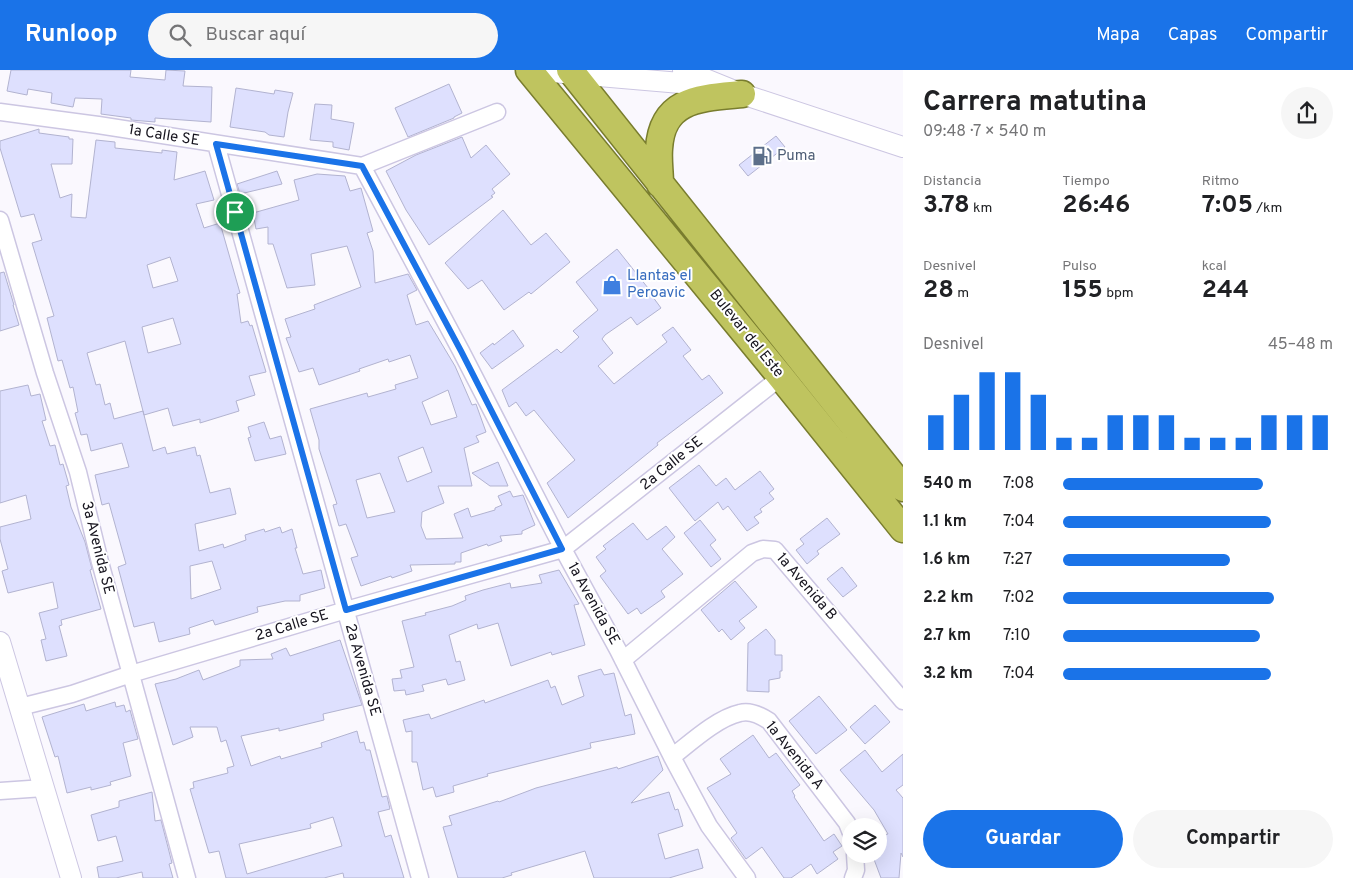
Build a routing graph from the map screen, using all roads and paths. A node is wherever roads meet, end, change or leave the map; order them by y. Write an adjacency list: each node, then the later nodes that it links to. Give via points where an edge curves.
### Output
1 (529, 70): 3 (street); 11 (highway, Bulevar del Este)
2 (683, 70): 4 (street)
3 (572, 72): 4 (street); 10 (highway, Bulevar del Este)
4 (731, 90): 8 (street); 10 (highway, via 682,104 670,114 661,130)
5 (0, 112): 7 (street, 1a Calle SE)
6 (498, 112): 9 (street)
7 (216, 144): 9 (street, 1a Calle SE); 18 (street, 2a Avenida SE)
8 (903, 147)
9 (362, 166): 17 (street, 1a Avenida SE)
10 (660, 184): 13 (highway, Bulevar del Este)
11 (639, 204): 13 (highway, via 672,230 761,336 770,338); 14 (highway, Bulevar del Este)
12 (0, 220): 21 (street, 3a Avenida SE, via 78,472)
13 (778, 332): 15 (highway, Bulevar del Este)
14 (781, 377): 16 (highway, Bulevar del Este); 17 (street, 2a Calle SE)
15 (903, 488)
16 (903, 530)
17 (562, 549): 18 (street, 2a Calle SE); 20 (street, 1a Avenida SE)
18 (346, 610): 21 (street, 2a Calle SE); 31 (street, 2a Avenida SE)
19 (0, 642): 23 (street)
20 (623, 660): 22 (street, 1a Avenida B, via 752,553 763,549 775,550); 24 (street, 1a Avenida SE)
21 (131, 674): 23 (street, 2a Calle SE); 30 (street, 3a Avenida SE)
22 (903, 701)
23 (20, 707): 25 (street)
24 (672, 757): 27 (street, 1a Avenida A, via 730,716 741,712 753,713 769,721); 32 (street, 1a Avenida SE, via 709,826)
25 (44, 788): 26 (street); 29 (street)
26 (0, 791)
27 (843, 818)
28 (856, 863): 33 (street)
29 (71, 878)
30 (187, 878)
31 (420, 878)
32 (747, 878)
33 (852, 878)

